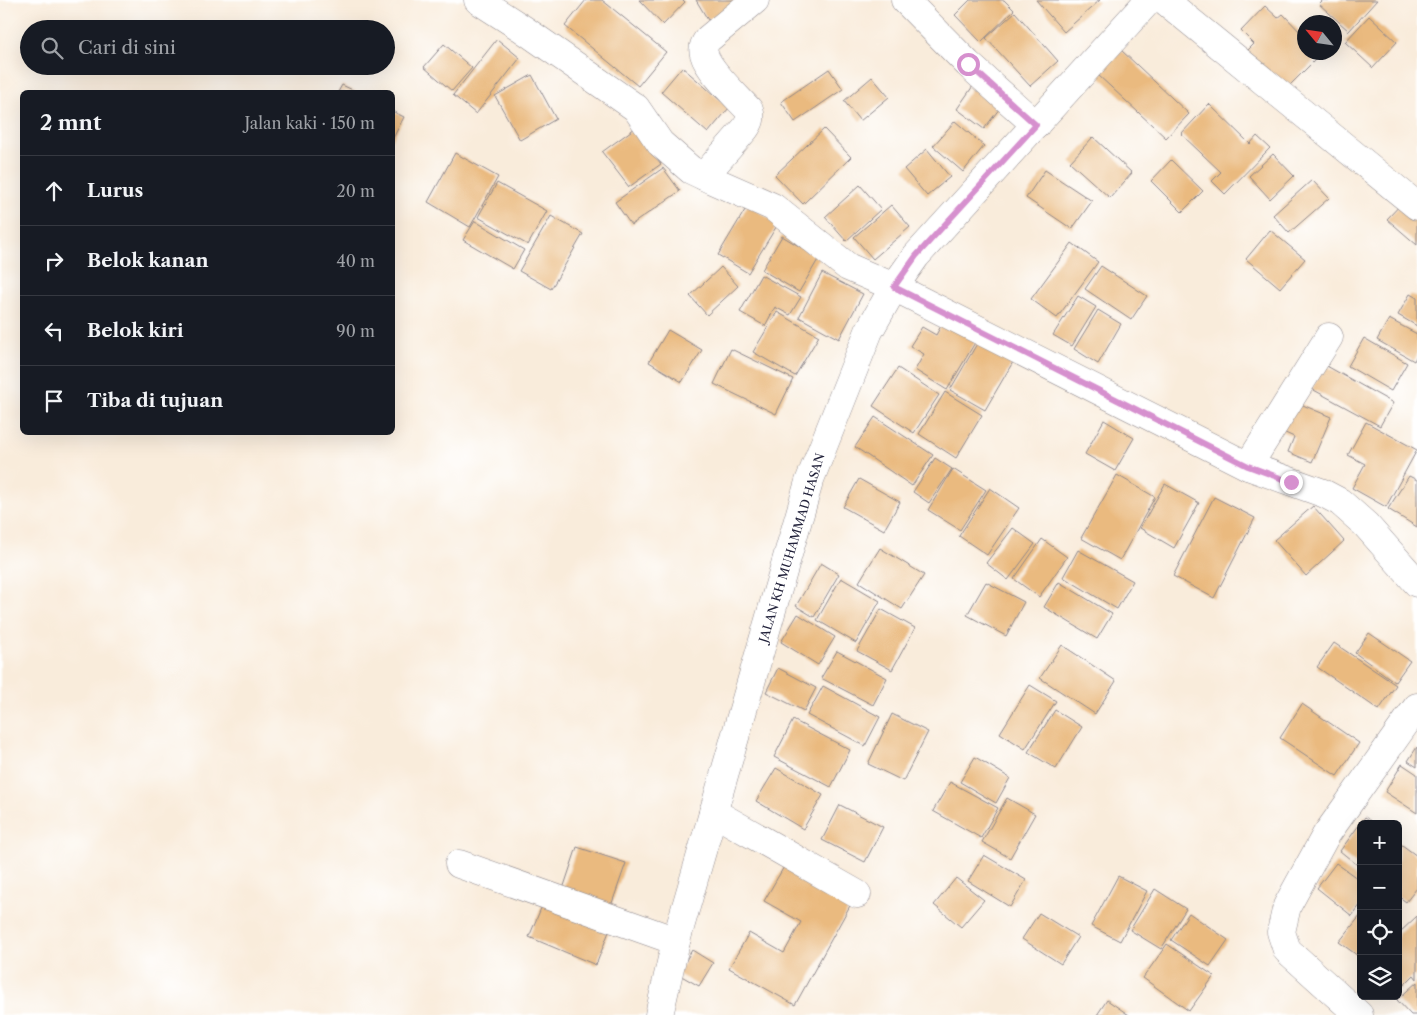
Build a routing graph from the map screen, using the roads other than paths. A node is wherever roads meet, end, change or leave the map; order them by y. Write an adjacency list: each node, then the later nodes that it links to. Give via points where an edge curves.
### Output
1 (478, 0): 7 (street, via 636,108 660,143 691,170)
2 (755, 0): 7 (street, via 704,45 708,63 751,115 745,129)
3 (905, 0): 6 (street, via 968,64)
4 (1149, 0): 6 (street, JALAN KH MUHAMMAD HASAN)
5 (1164, 0): 8 (street)
6 (1036, 125): 9 (street, JALAN KH MUHAMMAD HASAN, via 916,256)
7 (704, 176): 9 (street, via 773,207 848,267)
8 (1417, 206)
9 (894, 287): 11 (street); 14 (street, JALAN KH MUHAMMAD HASAN, via 869,331 809,482)
10 (1329, 337): 11 (street)
11 (1248, 466): 12 (street, via 1340,502 1366,525)
12 (1417, 583)
13 (1417, 708): 19 (street, via 1326,834 1288,906 1281,932 1287,950)
14 (714, 812): 16 (street); 17 (street, JALAN KH MUHAMMAD HASAN)
15 (459, 864): 17 (street)
16 (857, 894)
17 (676, 942): 18 (street, JALAN KH MUHAMMAD HASAN)
18 (659, 1015)
19 (1359, 1015)

